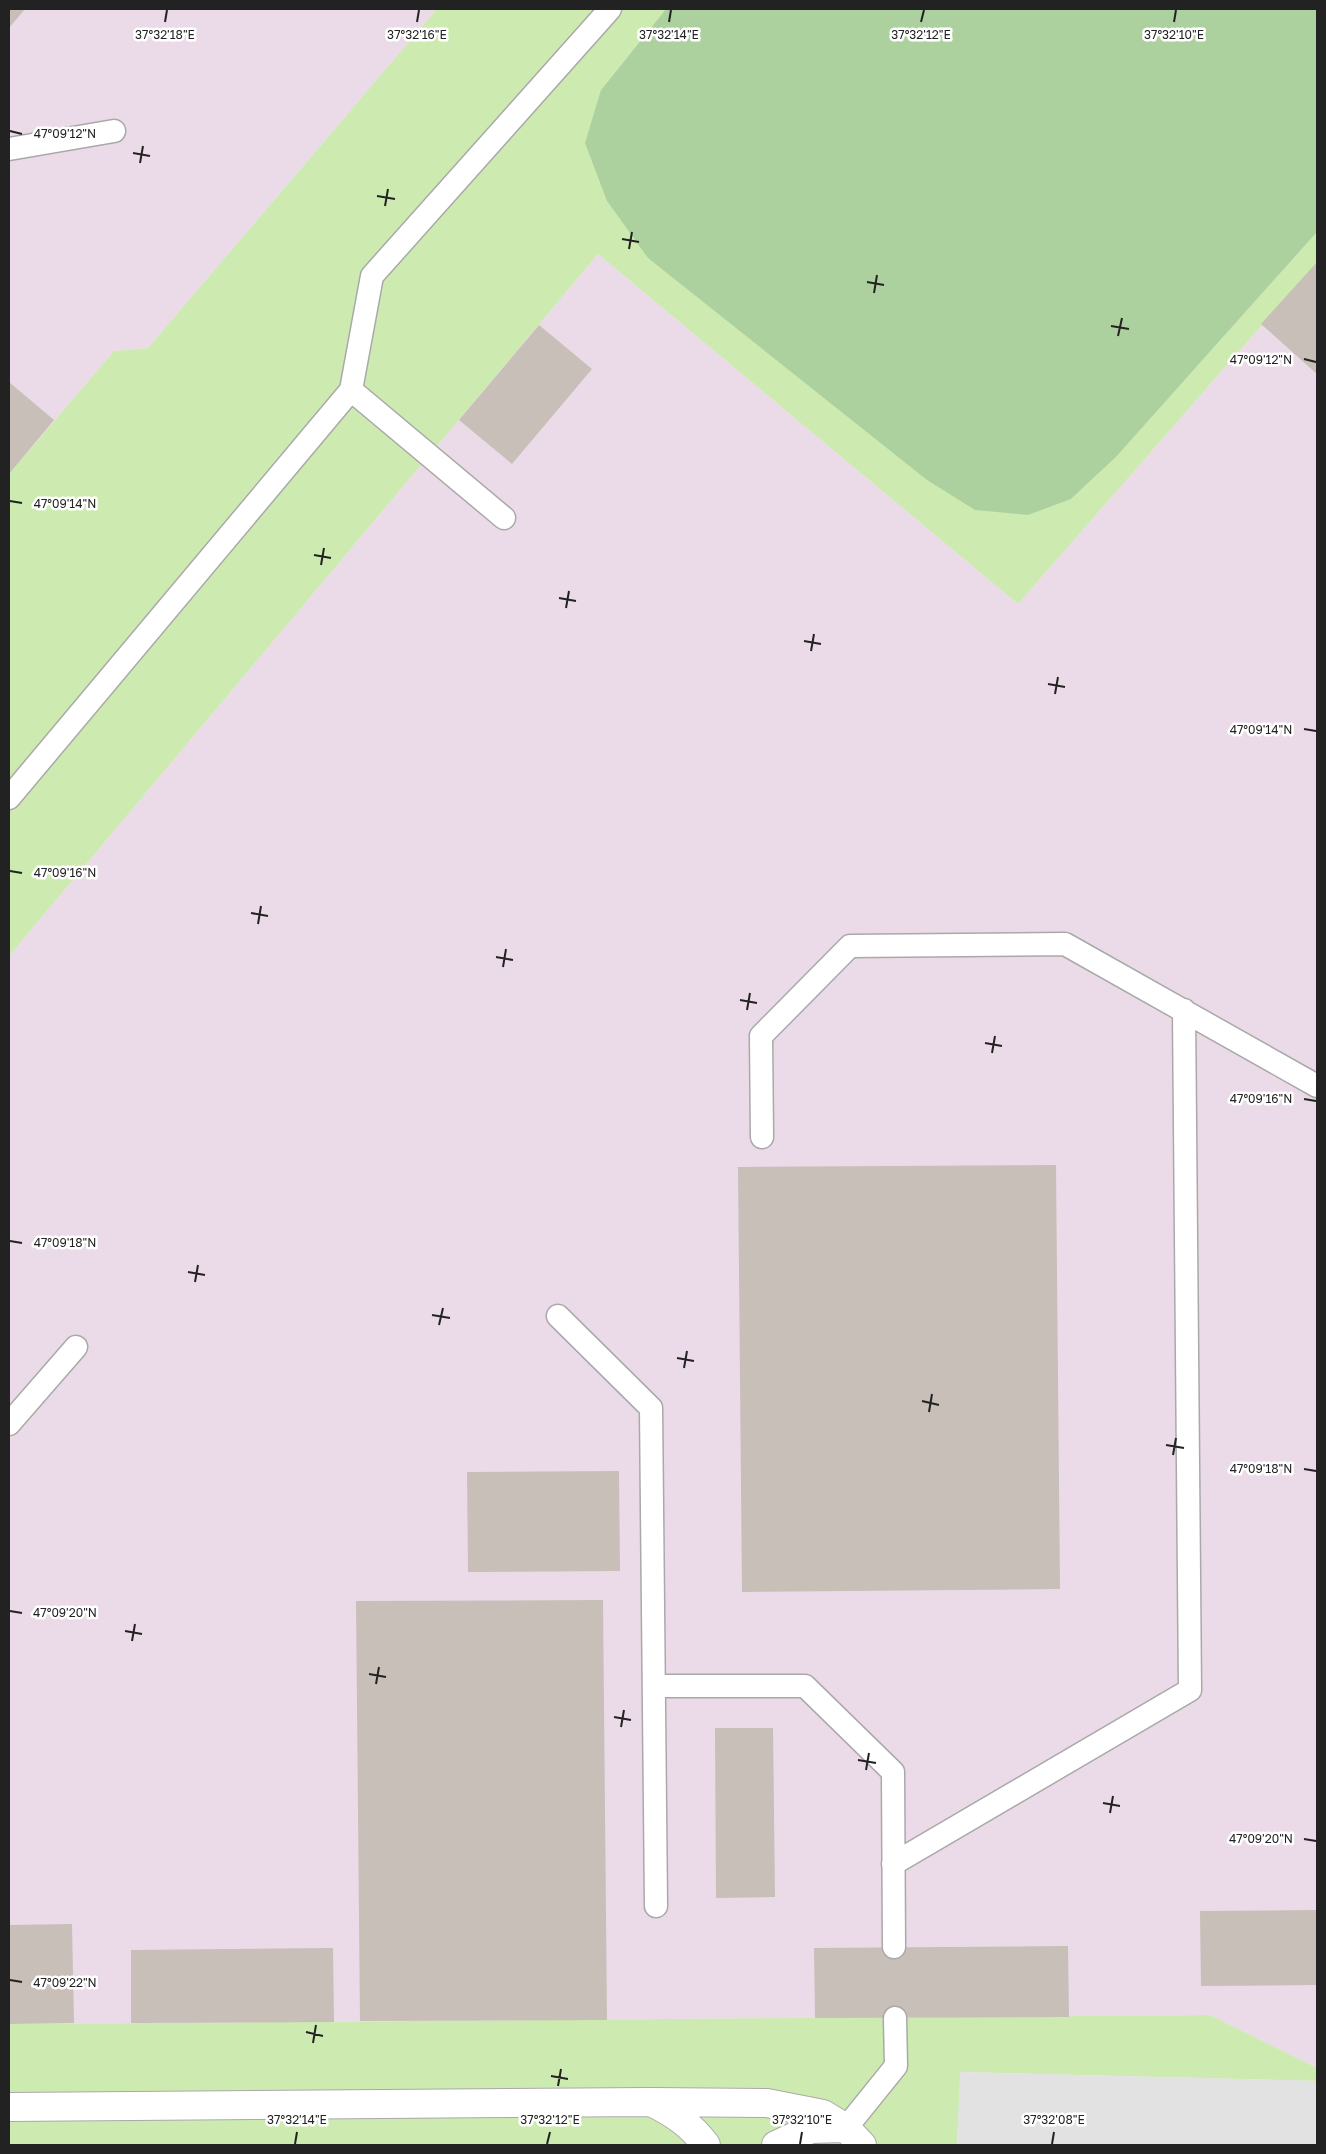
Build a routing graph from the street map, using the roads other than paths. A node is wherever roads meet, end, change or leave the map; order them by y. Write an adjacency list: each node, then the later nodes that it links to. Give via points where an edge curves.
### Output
1 (610, 9): 4 (lane, via 372,276)
2 (114, 131): 3 (lane)
3 (9, 149)
4 (351, 390): 5 (lane); 6 (lane)
5 (504, 518)
6 (9, 798)
7 (1184, 1010): 8 (lane); 9 (lane, via 1065,944 850,946 761,1036); 14 (lane, via 1190,1690)
8 (1317, 1086)
9 (762, 1137)
10 (558, 1316): 13 (lane, via 651,1408)
11 (76, 1347): 12 (lane)
12 (9, 1424)
13 (654, 1686): 14 (lane, via 805,1686 893,1772); 15 (lane)
14 (894, 1864): 16 (lane)
15 (656, 1906)
16 (894, 1947)
17 (895, 2018): 20 (lane, via 896,2066)
18 (650, 2102): 19 (street); 20 (street, via 766,2103 823,2114); 21 (street, via 675,2114 696,2131)
19 (9, 2107)
20 (854, 2136): 22 (street, via 811,2129)
21 (706, 2145)
22 (776, 2145)

